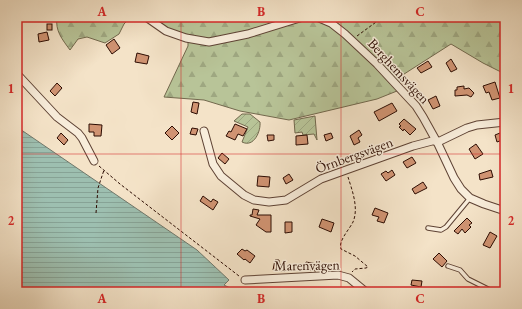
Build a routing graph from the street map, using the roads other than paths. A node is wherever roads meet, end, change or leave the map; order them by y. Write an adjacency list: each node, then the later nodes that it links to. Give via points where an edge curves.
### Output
1 (146, 17): 2 (street, via 166,31 208,42 248,34)
2 (303, 17)
3 (317, 17): 7 (street, Berghemsvägen, via 331,23 377,64 416,106)
4 (17, 74): 8 (street, via 57,117 78,133)
5 (505, 122): 7 (street, Örnbergsvägen, via 471,127)
6 (204, 132): 7 (street, Örnbergsvägen, via 213,164 221,176 238,191 254,200 269,202 286,200 321,179 413,146)
7 (436, 141): 9 (street, Berghemsvägen, via 454,178)
8 (94, 161)
9 (470, 198): 10 (street, Berghemsvägen); 11 (lane, via 446,227 441,230)
10 (505, 211)
11 (428, 228)
12 (448, 266): 15 (lane, via 460,270 468,279)
13 (245, 280): 14 (street, Marenvägen, via 338,275 349,278)
14 (366, 292)
15 (494, 292)

